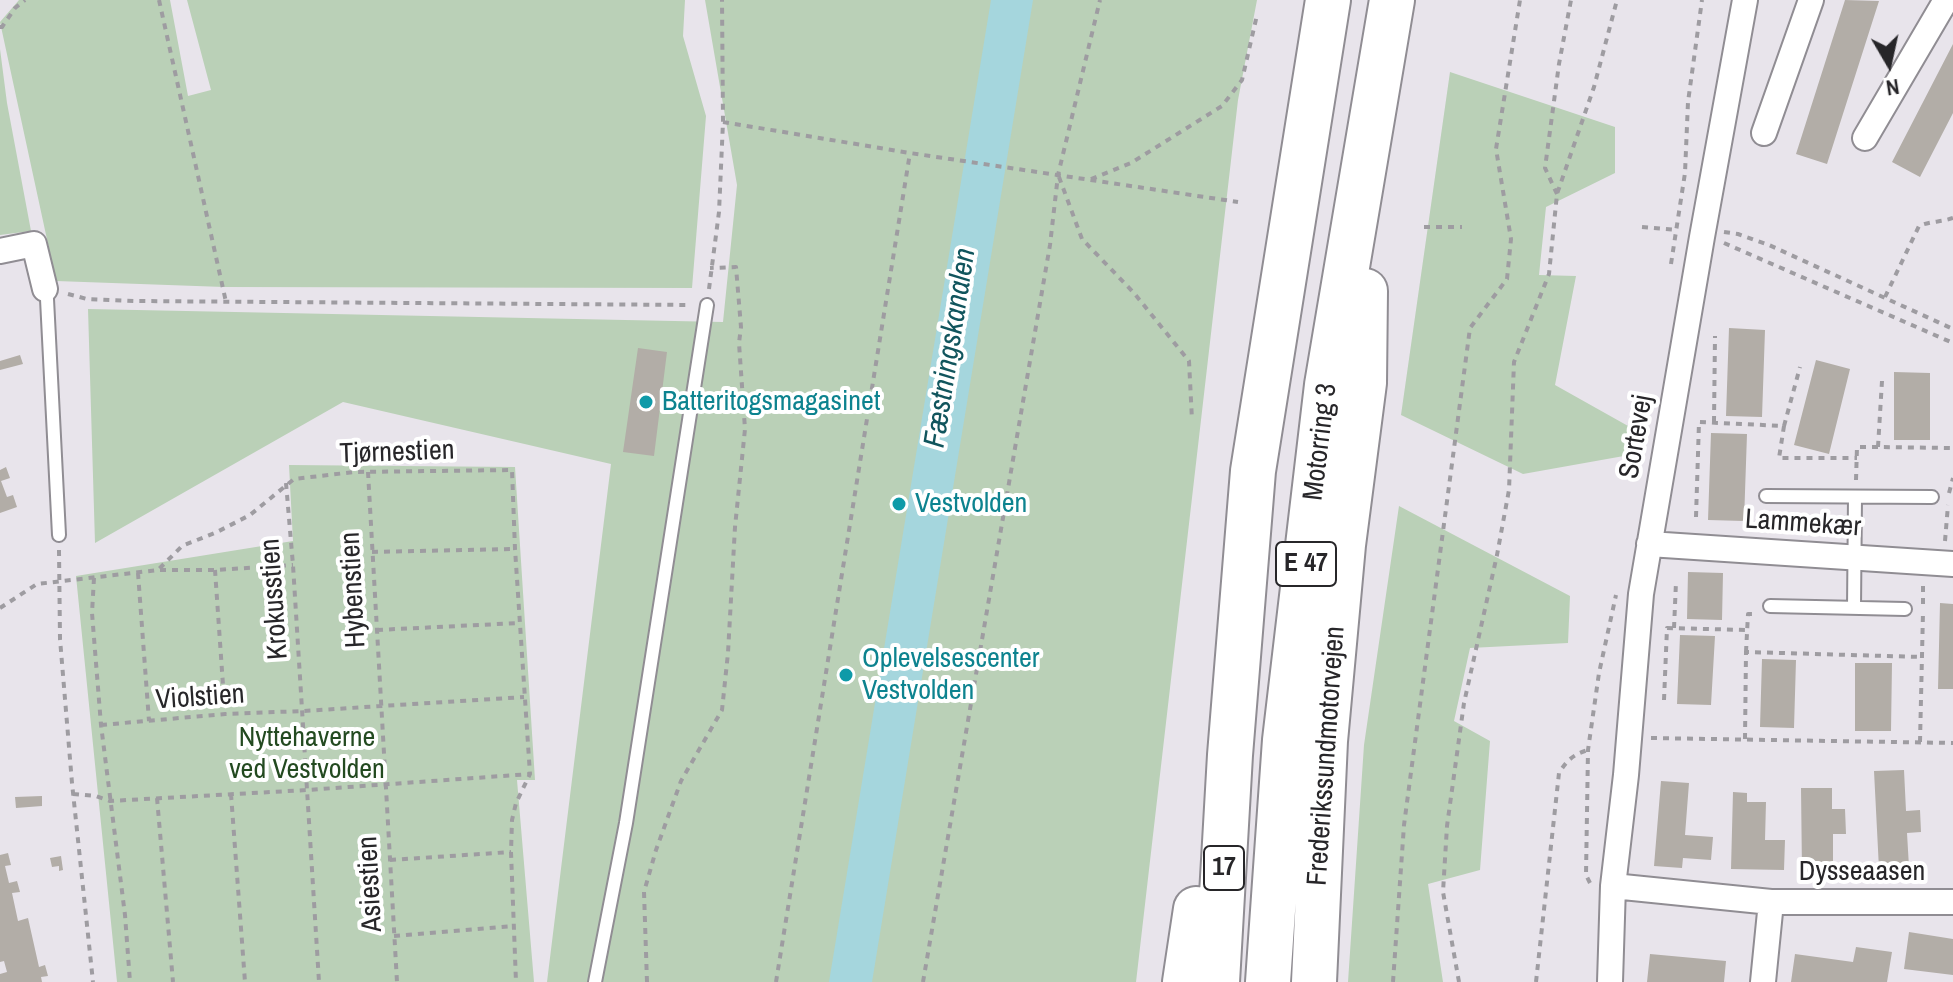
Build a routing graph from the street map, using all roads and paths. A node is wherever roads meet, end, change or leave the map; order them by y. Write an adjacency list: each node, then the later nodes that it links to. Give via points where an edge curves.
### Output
1 (25, 0): 15 (path)
2 (159, 0): 36 (path)
3 (722, 0): 16 (path)
4 (1100, 0): 21 (path)
5 (1328, 0): 92 (highway, E 47, via 1253,471)
6 (1392, 0): 19 (highway, Motorring 3 / E 47)
7 (1520, 0): 122 (path, via 1496,149 1511,239 1507,279 1470,328 1404,825)
8 (1571, 0): 23 (path, via 1545,168)
9 (1617, 0): 23 (path)
10 (1702, 0): 26 (path)
11 (1744, 0): 30 (street, Sortevej)
12 (1811, 0): 17 (street)
13 (1946, 0): 18 (street)
14 (1257, 15): 22 (path, via 1242,80 1222,106 1131,163)
15 (0, 27)
16 (723, 122): 20 (path); 32 (path)
17 (1764, 133)
18 (1865, 138)
19 (1367, 148): 120 (highway, Motorring 3 / E 47, via 1327,385 1287,725); 121 (highway, Frederikssundmotorvejen, via 1364,383 1325,741)
20 (910, 153): 21 (path); 116 (path)
21 (1058, 175): 22 (path); 43 (path, via 1082,239 1189,361); 117 (path)
22 (1090, 180): 24 (path)
23 (1557, 194): 123 (path, via 1549,274 1514,362 1509,490 1464,703 1447,826 1443,892)
24 (1238, 202)
25 (1953, 218): 35 (path, via 1919,226)
26 (1677, 226): 29 (path); 30 (path); 30 (path); 33 (path)
27 (1424, 227): 28 (path)
28 (1462, 227)
29 (1642, 227)
30 (1702, 232): 35 (path, via 1738,234 1769,245); 40 (path); 57 (street, Sortevej)
31 (0, 251): 34 (street, via 34,244)
32 (710, 268): 37 (path); 115 (path, via 736,267 741,327 745,429 728,653 722,710 681,781 644,892)
33 (1670, 276)
34 (45, 289): 36 (path, via 87,299); 56 (lane)
35 (1885, 297): 38 (path)
36 (226, 302): 37 (path)
37 (707, 305): 114 (lane, via 626,823)
38 (1953, 329)
39 (1715, 336): 44 (path)
40 (1953, 343)
41 (1800, 367): 45 (path)
42 (1882, 381): 46 (path)
43 (1192, 420)
44 (1714, 422): 45 (path); 55 (path, via 1699,422)
45 (1784, 426): 48 (path, via 1779,458)
46 (1878, 447): 47 (path); 48 (path, via 1857,447)
47 (1953, 448)
48 (1857, 458): 53 (path)
49 (368, 472): 51 (path, Tjørnestien); 58 (path, Tjørnestien, via 512,470); 59 (path, Hybenstien)
50 (1953, 478): 61 (path)
51 (286, 483): 62 (path, Krokusstien); 63 (path, via 250,515 182,546)
52 (1766, 496): 53 (lane)
53 (1855, 497): 54 (lane); 60 (lane)
54 (1932, 497)
55 (1696, 517)
56 (59, 535): 67 (path)
57 (1649, 544): 60 (street, Lammekær); 87 (street, Sortevej)
58 (515, 549): 59 (path); 74 (path)
59 (372, 552): 76 (path, Hybenstien)
60 (1855, 557): 61 (street, Lammekær); 72 (lane)
61 (1940, 563): 79 (path)
62 (293, 565): 64 (path); 83 (path, Krokusstien)
63 (158, 570): 64 (path); 65 (path)
64 (215, 570): 84 (path)
65 (138, 573): 66 (path); 85 (path)
66 (94, 578): 67 (path); 86 (path)
67 (60, 582): 71 (path, via 37,584); 96 (path)
68 (1676, 582): 75 (path)
69 (1618, 583): 91 (path)
70 (1770, 606): 72 (lane); 77 (path, via 1768,614 1748,614)
71 (0, 608)
72 (1854, 608): 73 (lane)
73 (1905, 609)
74 (519, 623): 76 (path); 80 (path)
75 (1674, 628): 77 (path); 81 (path, via 1667,628)
76 (377, 630): 82 (path, Hybenstien)
77 (1747, 630): 78 (path)
78 (1746, 652): 79 (path); 88 (path)
79 (1922, 657): 89 (path)
80 (524, 697): 82 (path, Violstien); 93 (path)
81 (1664, 700)
82 (381, 706): 83 (path, Violstien); 94 (path, Hybenstien)
83 (303, 711): 84 (path, Violstien); 95 (path, Krokusstien)
84 (225, 714): 85 (path, Violstien)
85 (149, 721): 86 (path, Violstien)
86 (101, 725): 99 (path)
87 (1629, 738): 88 (path); 102 (street, Sortevej)
88 (1745, 739): 89 (path)
89 (1920, 742): 90 (path)
90 (1953, 743)
91 (1588, 750): 102 (path, via 1586,875 1590,883); 124 (path, via 1566,761 1559,773)
92 (1230, 755): 118 (highway, E 47); 119 (highway, 17)
93 (530, 774): 94 (path); 100 (path, via 516,803)
94 (386, 784): 95 (path); 101 (path, Asiestien)
95 (307, 790): 97 (path); 111 (path, Krokusstien)
96 (73, 794): 99 (path); 107 (path)
97 (231, 794): 98 (path); 110 (path)
98 (157, 798): 99 (path); 109 (path)
99 (110, 801): 108 (path)
100 (511, 852): 101 (path); 105 (path)
101 (390, 860): 106 (path, Asiestien)
102 (1613, 886): 103 (street, Dysseaasen); 125 (street, Sortevej)
103 (1771, 902): 104 (street, Dysseaasen); 126 (street, Dysseaasen)
104 (1953, 902)
105 (515, 926): 106 (path); 113 (path)
106 (394, 936): 112 (path, Asiestien)
107 (93, 982)
108 (130, 982)
109 (173, 982)
110 (245, 982)
111 (319, 982)
112 (397, 982)
113 (516, 982)
114 (595, 982)
115 (647, 982)
116 (776, 982)
117 (923, 982)
118 (1185, 982)
119 (1217, 982)
120 (1268, 982)
121 (1314, 982)
122 (1393, 982)
123 (1459, 982)
124 (1536, 982)
125 (1610, 982)
126 (1763, 982)

